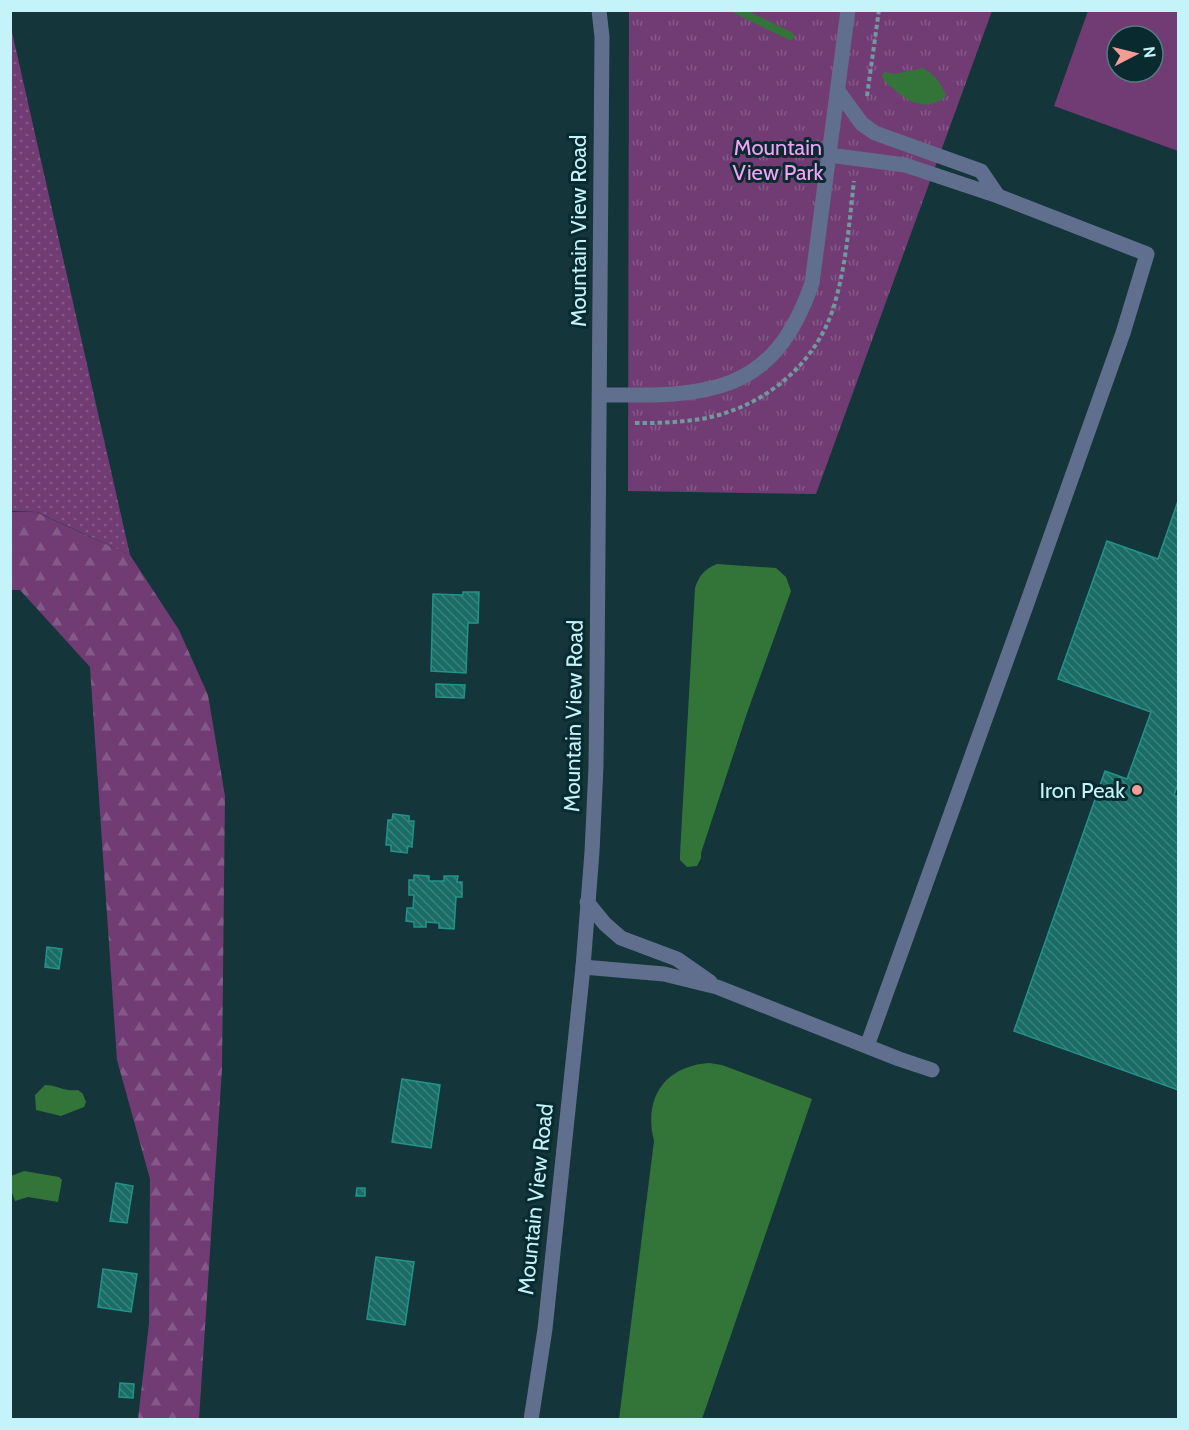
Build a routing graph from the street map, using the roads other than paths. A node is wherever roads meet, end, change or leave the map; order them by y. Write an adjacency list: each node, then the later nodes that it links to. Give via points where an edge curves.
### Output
1 (599, 10): 6 (street, Mountain View Road)
2 (849, 10): 3 (street)
3 (837, 91): 4 (street); 5 (street, via 862,124 875,133 981,171)
4 (829, 155): 5 (street, via 905,165); 6 (street, via 812,283 802,311 780,346 752,372 715,388 685,394)
5 (998, 196): 10 (street, via 1147,254 1123,333)
6 (600, 395): 7 (street, Mountain View Road, via 596,766)
7 (587, 902): 8 (street, Mountain View Road); 9 (street, via 621,938 676,959)
8 (583, 967): 9 (street, via 664,974); 12 (street, Mountain View Road, via 545,1329)
9 (717, 987): 10 (street)
10 (867, 1046): 11 (street)
11 (932, 1070)
12 (531, 1419)

